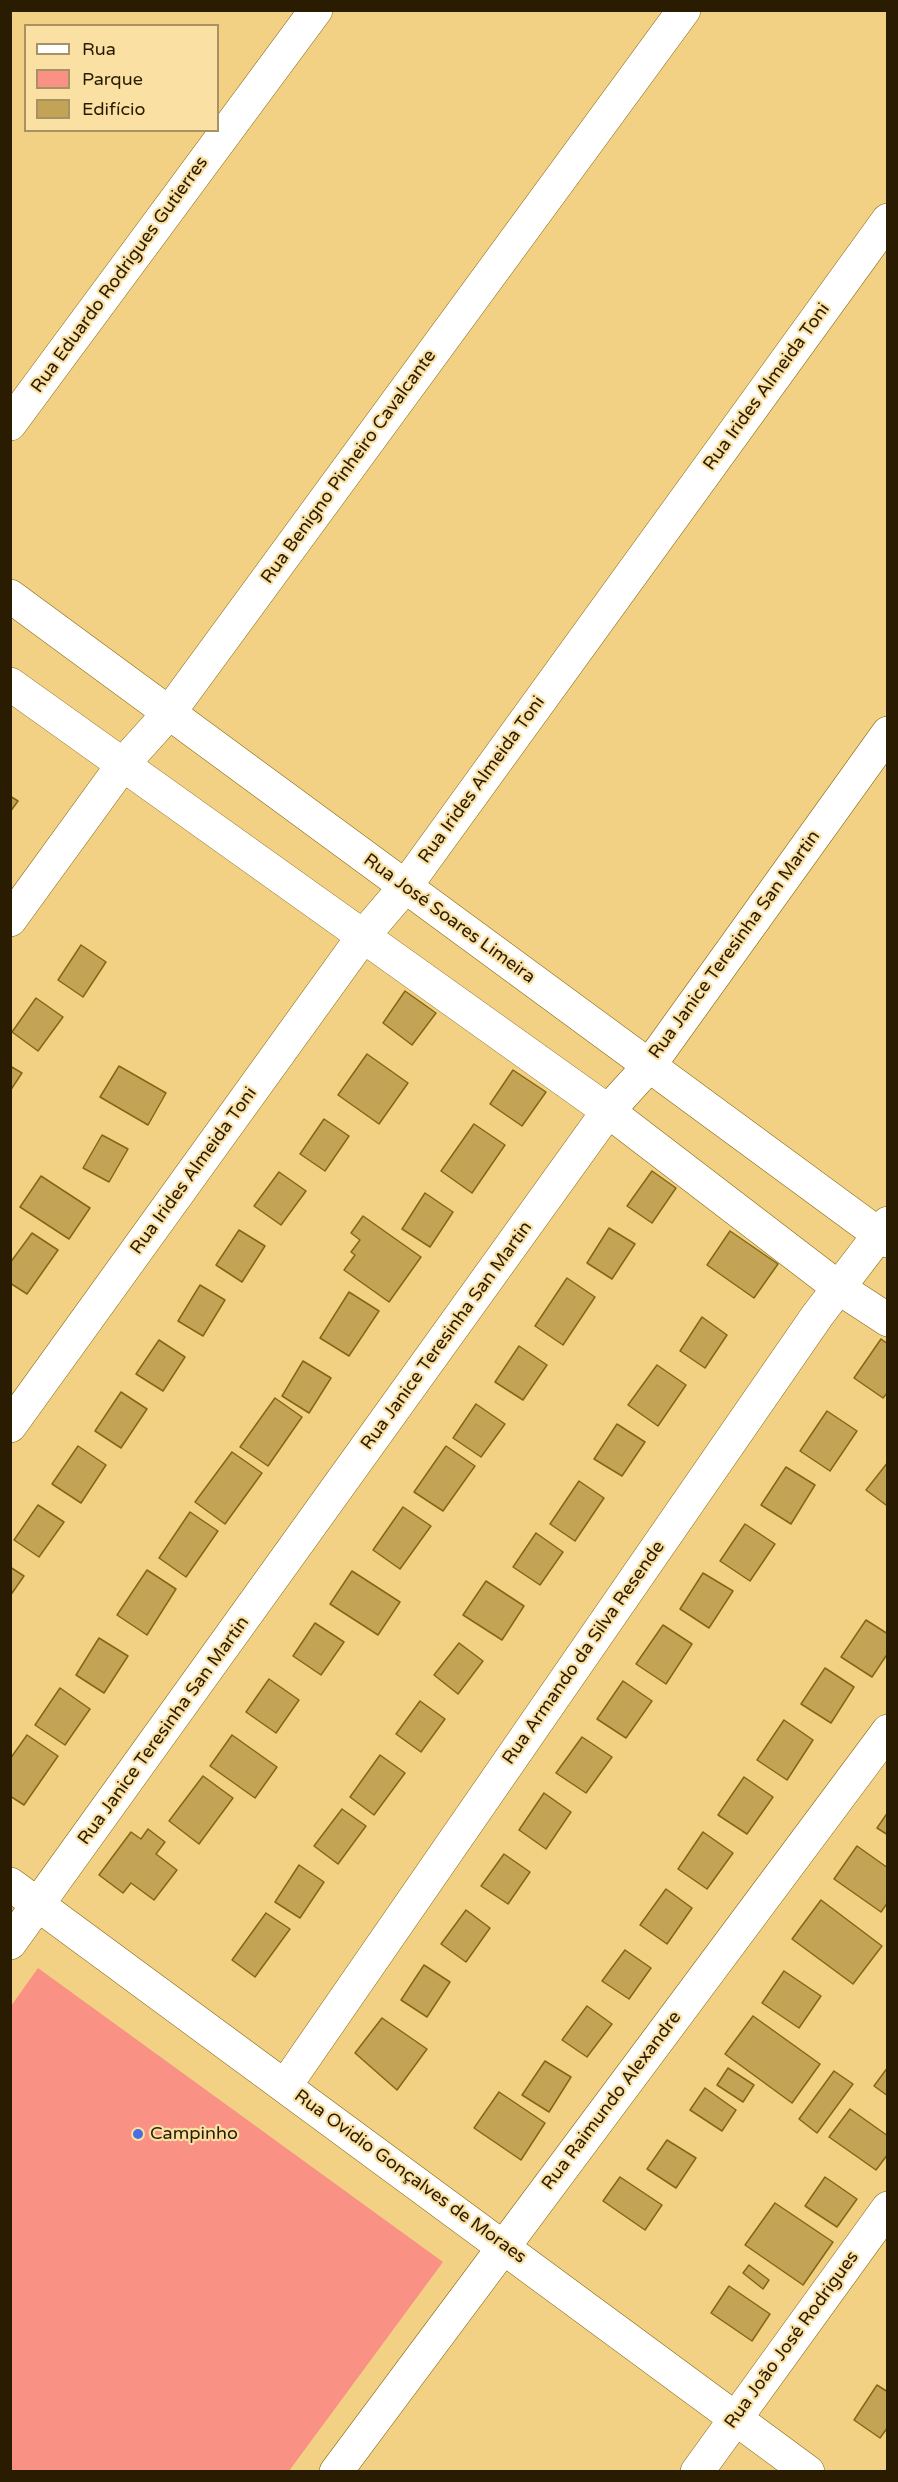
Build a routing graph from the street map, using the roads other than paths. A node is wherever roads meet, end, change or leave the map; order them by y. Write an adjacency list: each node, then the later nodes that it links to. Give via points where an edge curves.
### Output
1 (316, 10): 4 (street, Rua Eduardo Rodrigues Gutierres)
2 (684, 10): 7 (street, Rua Benigno Pinheiro Cavalcante)
3 (888, 220): 10 (street, Rua Irides Almeida Toni)
4 (10, 424)
5 (10, 596): 7 (street, Rua José Soares Limeira)
6 (10, 684): 9 (street)
7 (169, 713): 9 (street, Rua Benigno Pinheiro Cavalcante); 10 (street, Rua José Soares Limeira)
8 (888, 733): 13 (street, Rua Janice Teresinha San Martin)
9 (124, 763): 11 (street, Rua Benigno Pinheiro Cavalcante); 12 (street)
10 (405, 887): 12 (street, Rua Irides Almeida Toni); 13 (street, Rua José Soares Limeira)
11 (10, 920)
12 (364, 935): 14 (street); 18 (street, Rua Irides Almeida Toni)
13 (649, 1066): 14 (street, Rua Janice Teresinha San Martin); 15 (street, Rua José Soares Limeira)
14 (608, 1111): 16 (street); 21 (street, Rua Janice Teresinha San Martin)
15 (885, 1233): 16 (street, Rua Armando da Silva Resende)
16 (839, 1288): 17 (street); 23 (street, Rua Armando da Silva Resende)
17 (888, 1320)
18 (10, 1426)
19 (888, 1731): 25 (street, Rua Raimundo Alexandre)
20 (10, 1884): 21 (street, Rua Ovidio Gonçalves de Moraes)
21 (39, 1905): 22 (street, Rua Janice Teresinha San Martin); 23 (street, Rua Ovidio Gonçalves de Moraes)
22 (10, 1943)
23 (285, 2086): 25 (street, Rua Ovidio Gonçalves de Moraes)
24 (888, 2208): 26 (street, Rua João José Rodrigues)
25 (504, 2246): 26 (street, Rua Ovidio Gonçalves de Moraes); 27 (street, Rua Raimundo Alexandre)
26 (736, 2418): 28 (street, Rua João José Rodrigues); 29 (street, Rua Ovidio Gonçalves de Moraes)
27 (336, 2472)
28 (697, 2472)
29 (808, 2472)

